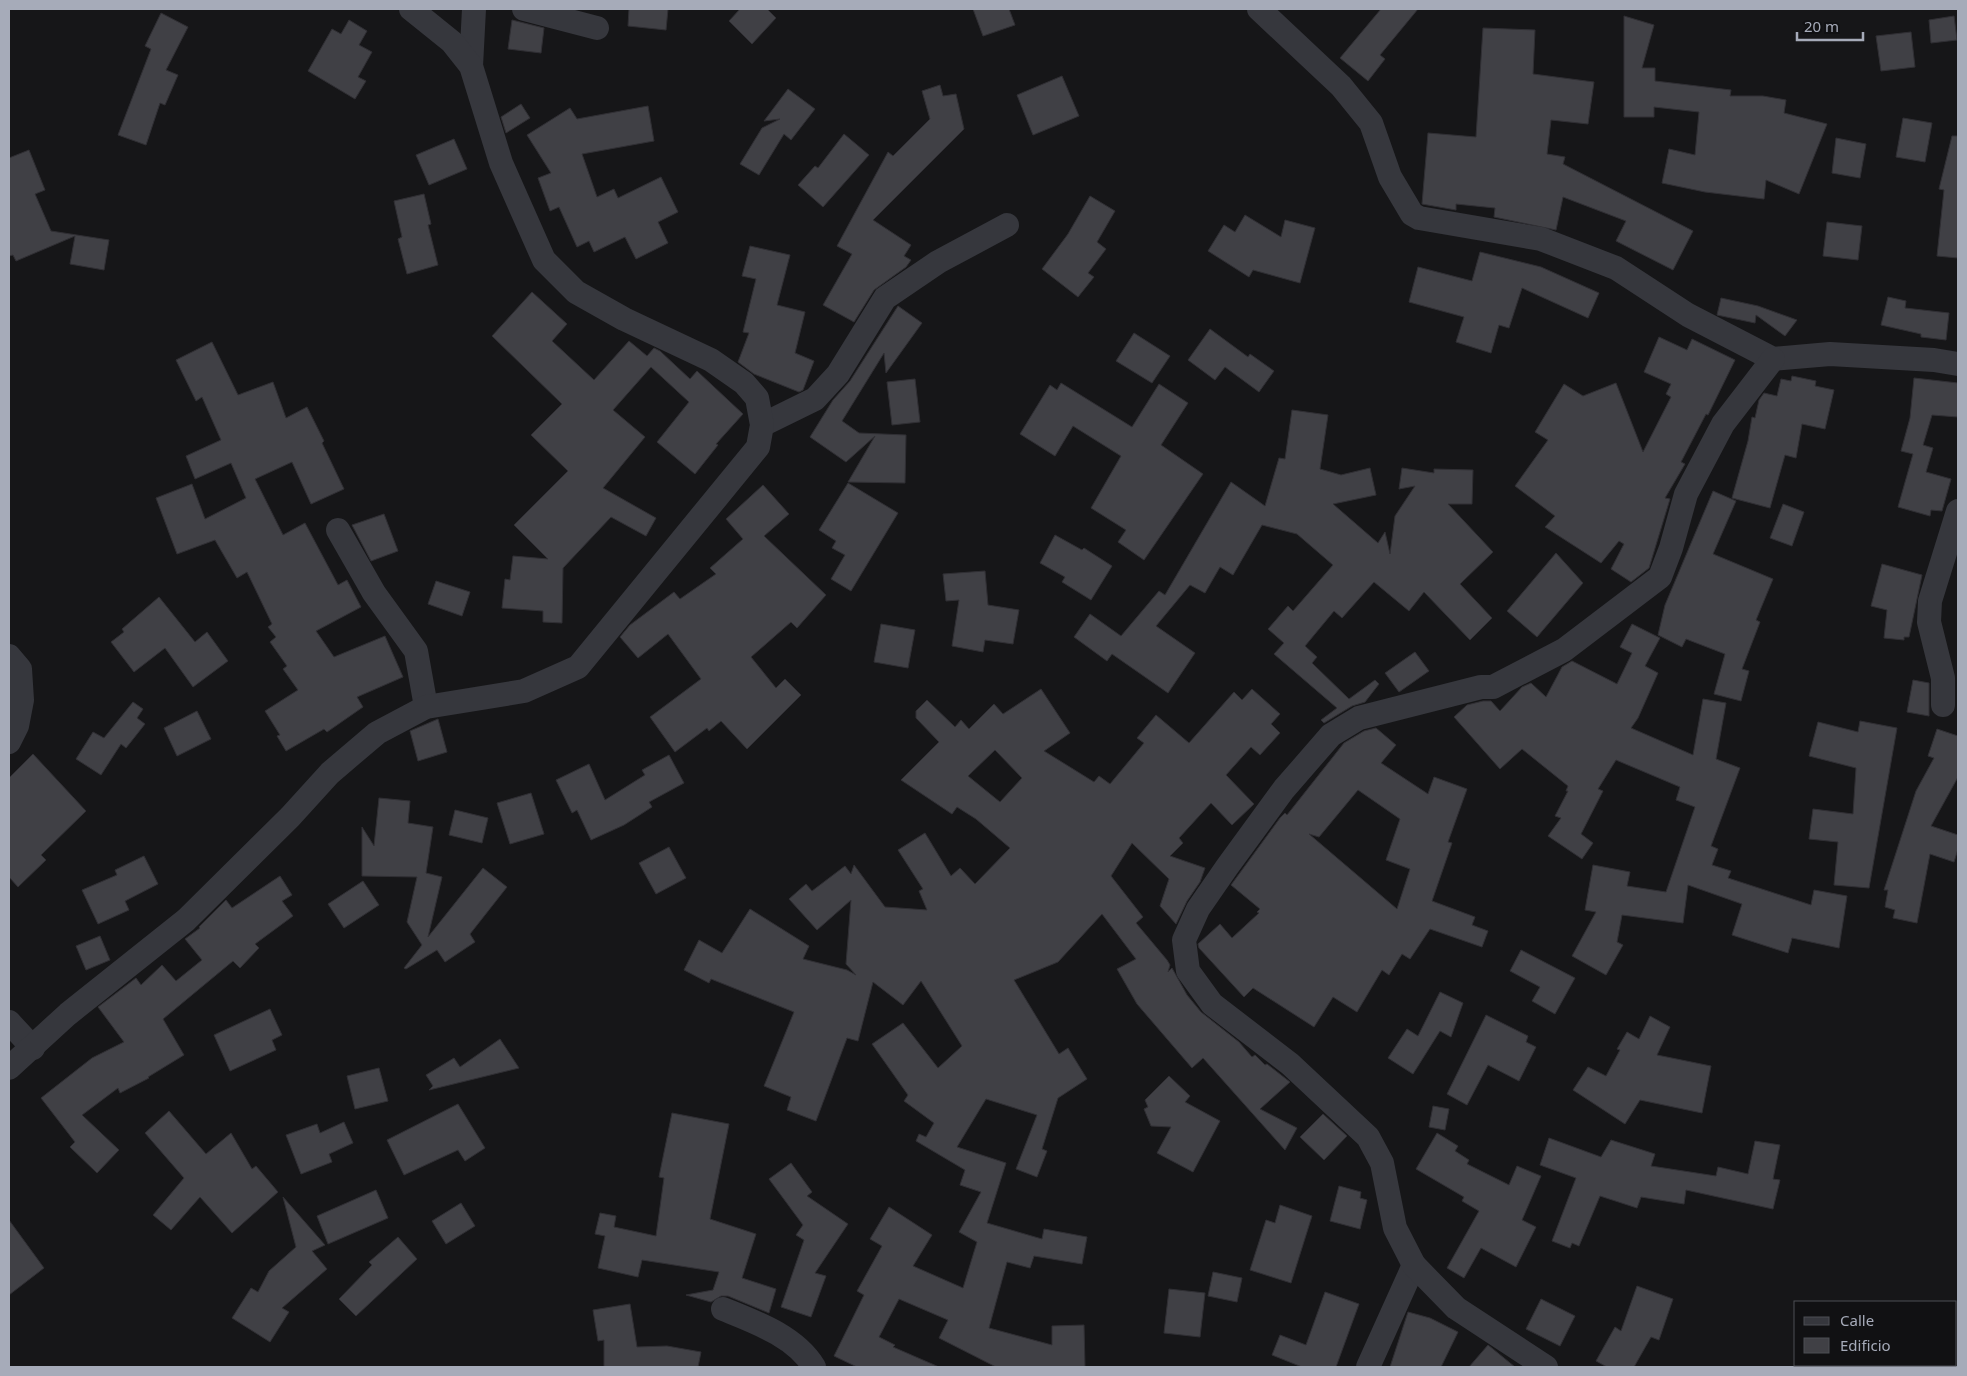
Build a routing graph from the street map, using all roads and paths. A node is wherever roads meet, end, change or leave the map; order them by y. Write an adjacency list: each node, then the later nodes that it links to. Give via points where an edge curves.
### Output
1 (411, 9): 6 (street, via 452,42)
2 (474, 9): 6 (street)
3 (524, 9): 5 (street)
4 (1259, 9): 8 (street, via 1342,86 1371,123 1390,177 1412,214 1426,220 1541,239 1616,268 1688,315)
5 (597, 28)
6 (471, 66): 10 (street, via 501,163 544,260 576,292 624,319 711,360 744,383 757,398)
7 (1007, 225): 10 (street, via 938,262 885,298 838,374 815,399)
8 (1773, 359): 9 (street, via 1830,354); 20 (street, via 1723,424 1686,494 1660,577 1564,650 1493,687 1481,687 1359,718 1331,735 1284,789 1227,866 1198,909 1184,940 1188,971 1212,1004 1290,1064 1368,1137 1382,1164 1395,1228)
9 (1958, 364)
10 (762, 426): 15 (street, via 758,447 578,666 524,691)
11 (1958, 511): 14 (street, via 1930,601 1929,622 1943,678)
12 (338, 530): 15 (street, via 374,593 416,651)
13 (9, 656): 16 (street, via 20,669 22,700 17,726)
14 (1943, 705)
15 (426, 707): 18 (street, via 377,733 330,773 186,920 68,1014)
16 (9, 742)
17 (9, 1022): 18 (street)
18 (33, 1048): 19 (street)
19 (9, 1068)
20 (1414, 1264): 23 (street); 24 (street, via 1456,1308)
21 (723, 1309): 22 (street, via 765,1327 805,1353)
22 (814, 1367)
23 (1368, 1367)
24 (1546, 1367)

